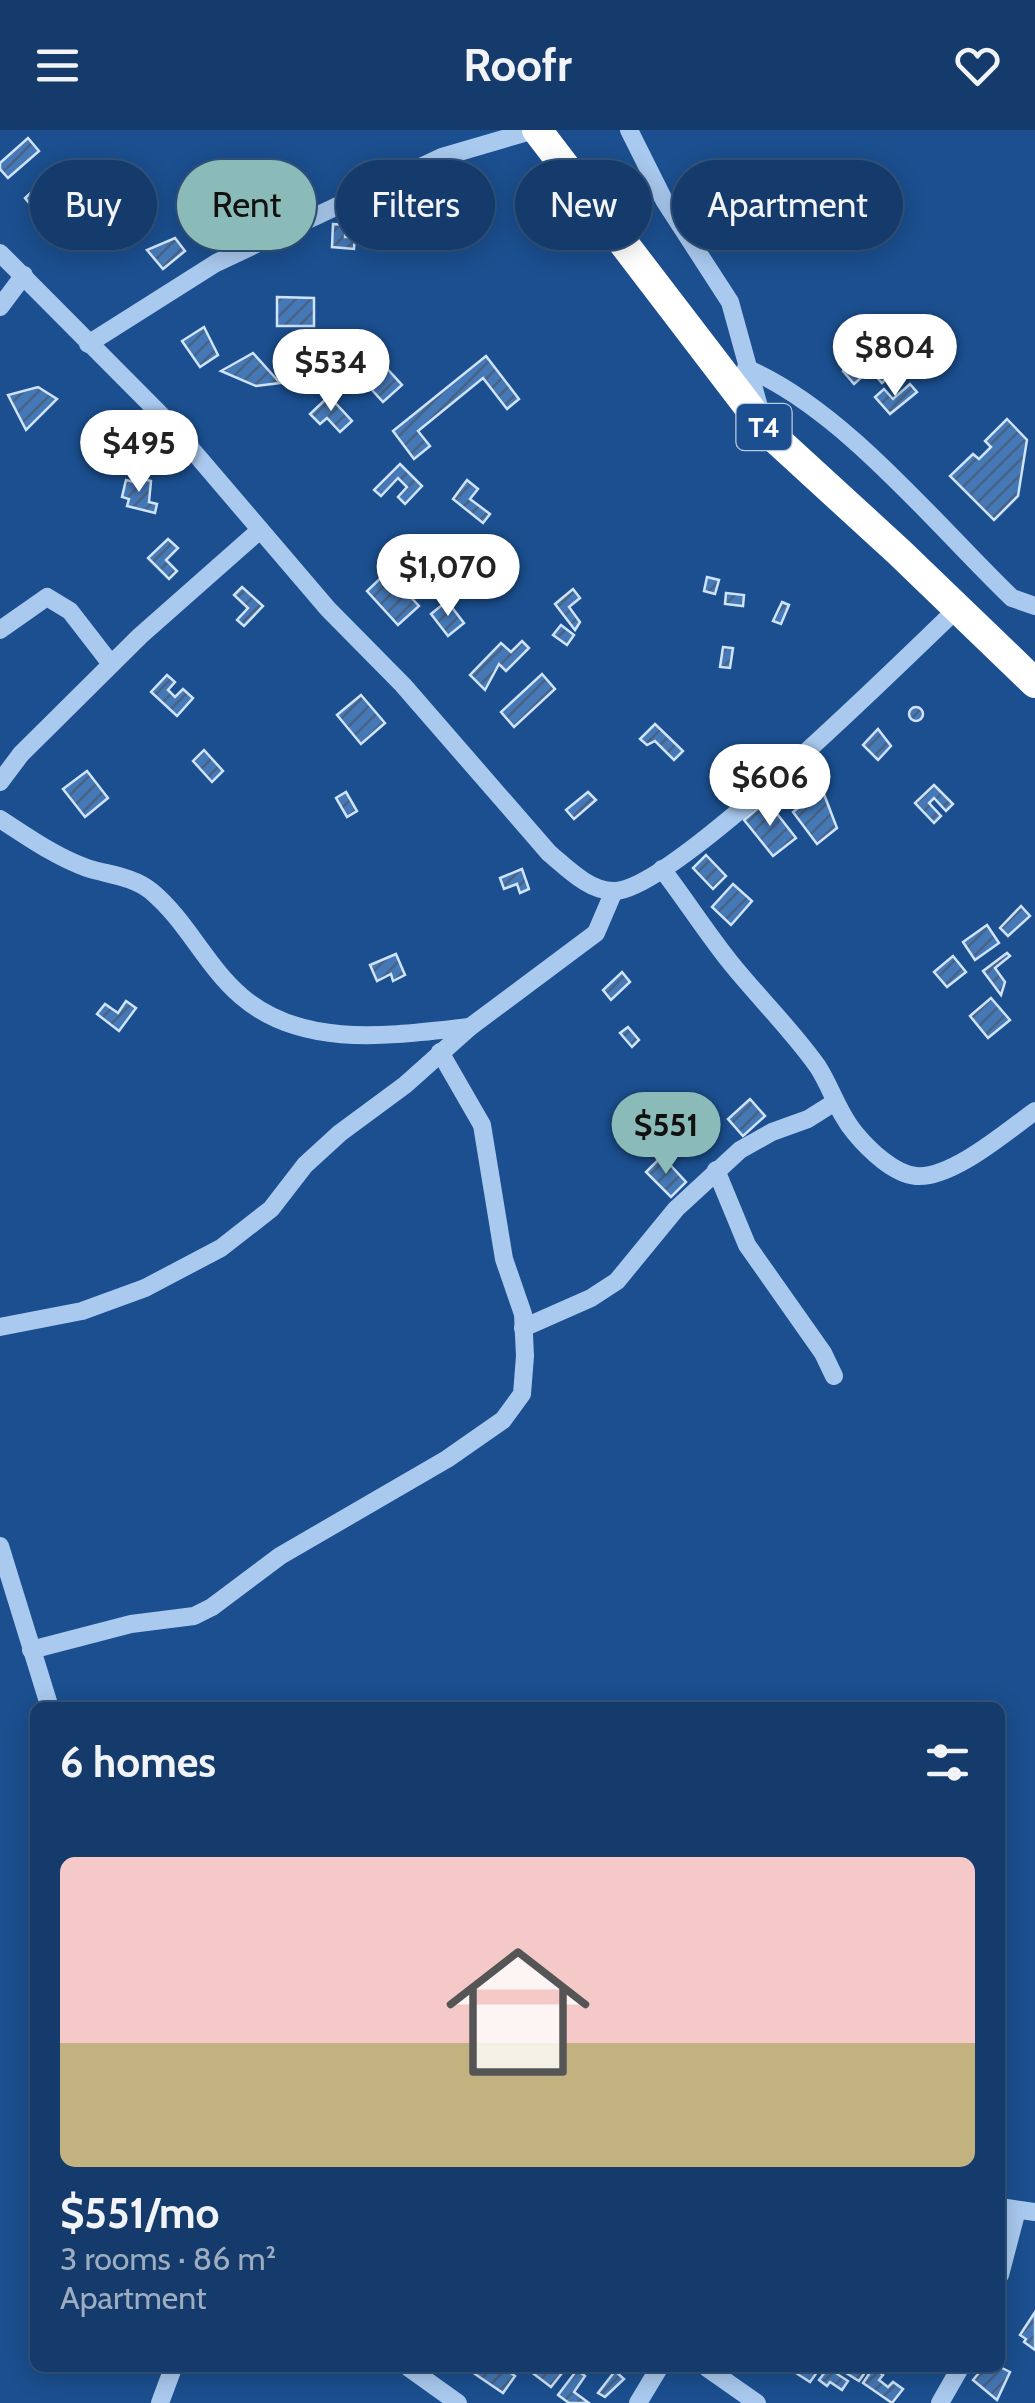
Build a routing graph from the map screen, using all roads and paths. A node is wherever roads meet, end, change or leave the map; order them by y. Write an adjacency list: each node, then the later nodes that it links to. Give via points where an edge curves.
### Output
1 (535, 130): 6 (street, via 442,157 216,263); 8 (highway, T4)
2 (629, 130): 7 (street, via 664,200 730,302)
3 (0, 254): 4 (street)
4 (24, 275): 5 (street); 6 (street)
5 (0, 307)
6 (88, 344): 9 (street, via 170,424)
7 (746, 368): 8 (street); 10 (street, via 778,381 820,412 1012,598)
8 (767, 431): 11 (highway, T4)
9 (260, 530): 13 (street); 18 (street, via 549,854 574,875)
10 (1035, 606)
11 (957, 609): 14 (highway, T4); 17 (street, via 765,789)
12 (0, 630): 13 (street, via 47,597 70,611)
13 (112, 664): 15 (street)
14 (1035, 683)
15 (0, 782)
16 (0, 819): 19 (street, via 62,857 151,891 241,996 280,1022 358,1036)
17 (662, 869): 18 (street, via 643,884); 21 (street, via 816,1065)
18 (614, 891): 19 (street, via 596,933)
19 (470, 1028): 20 (street)
20 (440, 1052): 24 (street, via 304,1165 272,1210 221,1248 113,1300); 25 (street, via 482,1125 504,1259)
21 (834, 1102): 22 (street, via 881,1158 916,1176 959,1162); 23 (street, via 740,1150)
22 (1035, 1110)
23 (716, 1170): 25 (street, via 616,1281); 26 (street, via 747,1246)
24 (0, 1327)
25 (524, 1328): 28 (street, via 522,1394 504,1420 448,1459 280,1556 194,1616 131,1624)
26 (834, 1376)
27 (0, 1546): 28 (street)
28 (31, 1650): 29 (street)
29 (48, 1702)
30 (1017, 2210): 31 (street)
31 (1005, 2256)
32 (172, 2372): 37 (street)
33 (415, 2372): 38 (street)
34 (657, 2372): 39 (street)
35 (713, 2372): 40 (street)
36 (958, 2372): 41 (street)
37 (160, 2403)
38 (458, 2403)
39 (638, 2403)
40 (757, 2403)
41 (940, 2403)

